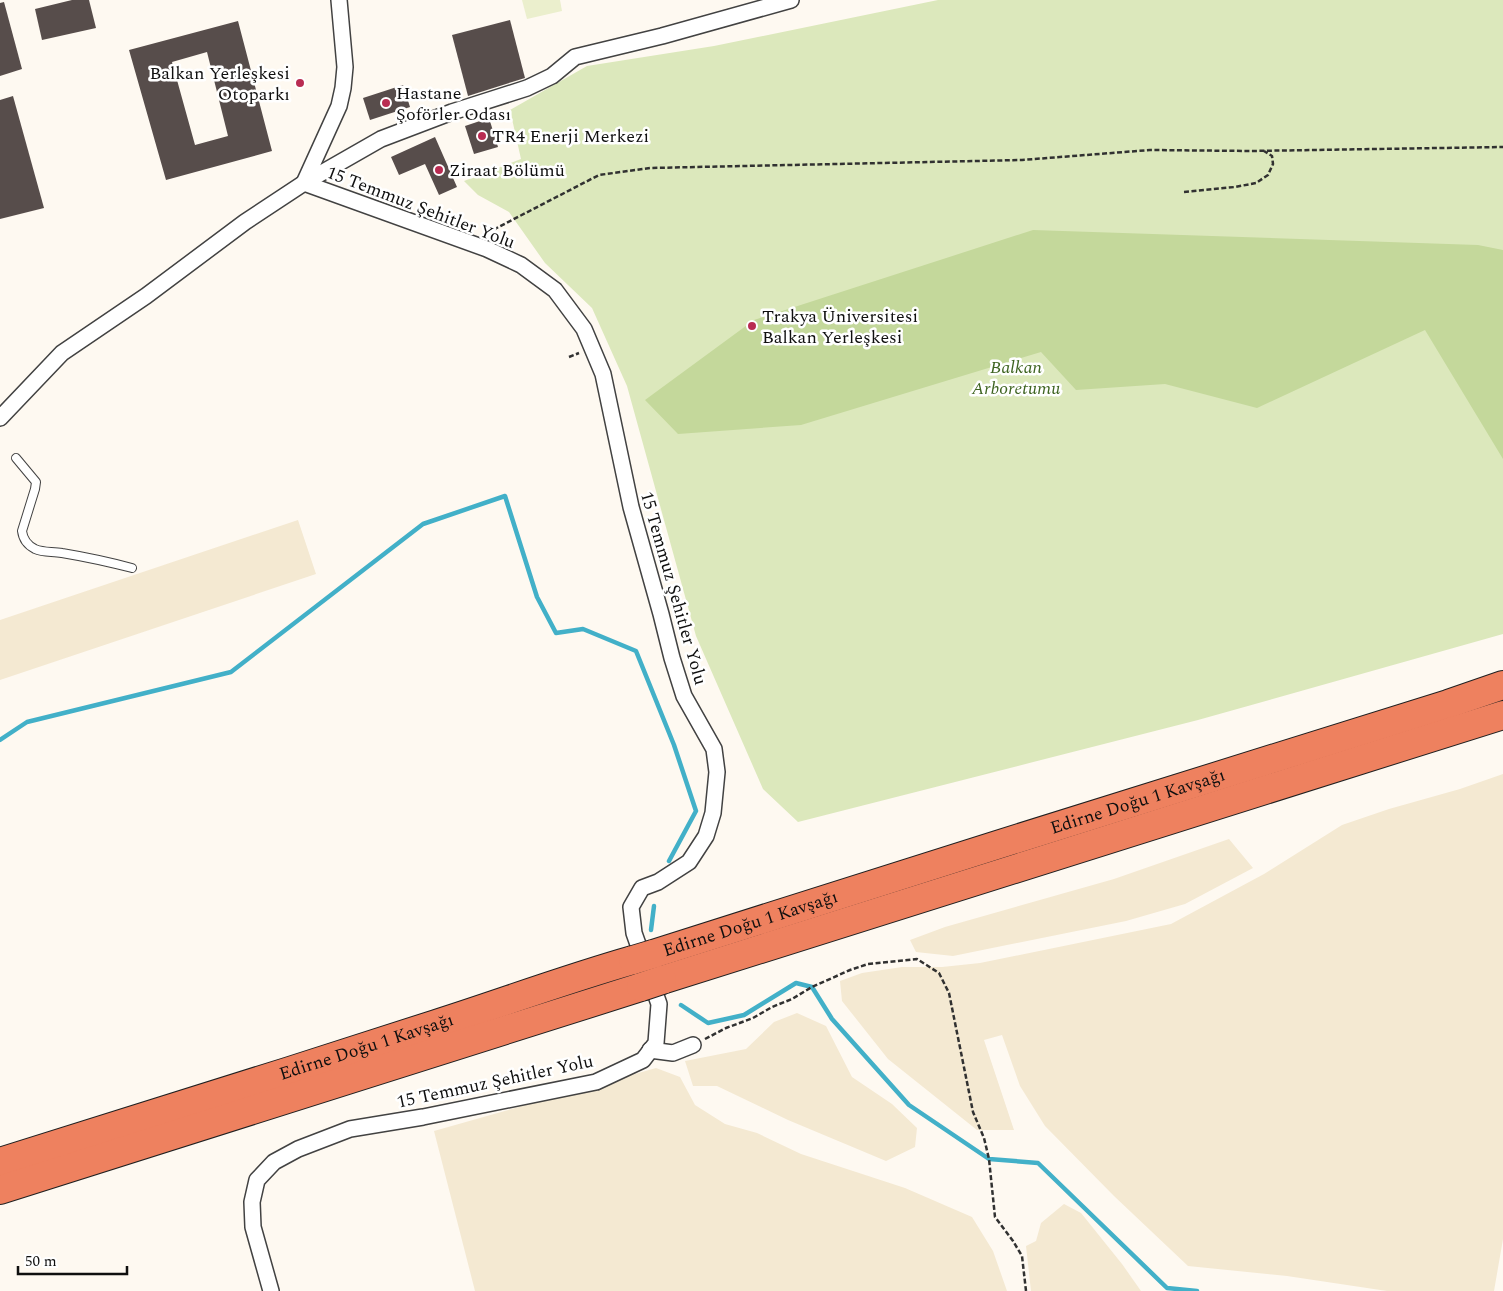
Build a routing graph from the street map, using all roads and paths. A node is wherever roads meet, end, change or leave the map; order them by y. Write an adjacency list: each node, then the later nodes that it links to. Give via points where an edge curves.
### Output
1 (339, 0): 5 (street, via 345,67 343,88 339,106)
2 (791, 0): 5 (street, via 576,57 552,76 527,88 382,139)
3 (1503, 147): 4 (path)
4 (1263, 151): 6 (path, via 1274,160 1268,175 1262,180 1251,185); 7 (path, via 1150,150 1022,160 650,168 599,175)
5 (304, 183): 7 (street, 15 Temmuz Şehitler Yolu); 8 (street, via 62,353)
6 (1184, 192)
7 (468, 242): 14 (street, 15 Temmuz Şehitler Yolu, via 521,265 555,290 584,328 604,374 631,507 672,658 684,696 714,750 717,772 706,836 688,862 658,882 642,888 631,907 634,933 659,1004 656,1043)
8 (0, 418)
9 (16, 458): 10 (lane, via 36,482 22,531 27,543 42,551)
10 (132, 568)
11 (1503, 685): 15 (highway, Edirne Doğu 1 Kavşağı, via 596,970 189,1104)
12 (1503, 715): 16 (highway, Edirne Doğu 1 Kavşağı)
13 (693, 1045): 14 (street, via 673,1053); 18 (path, via 792,1000 812,987 868,964 917,959 939,973 949,993 973,1112 989,1159 995,1217 1022,1256)
14 (650, 1050): 17 (street, 15 Temmuz Şehitler Yolu, via 643,1060 596,1082 423,1117 350,1128 298,1148 274,1162 258,1180 252,1202 253,1227)
15 (0, 1162)
16 (0, 1190)
17 (271, 1291)
18 (1026, 1291)

